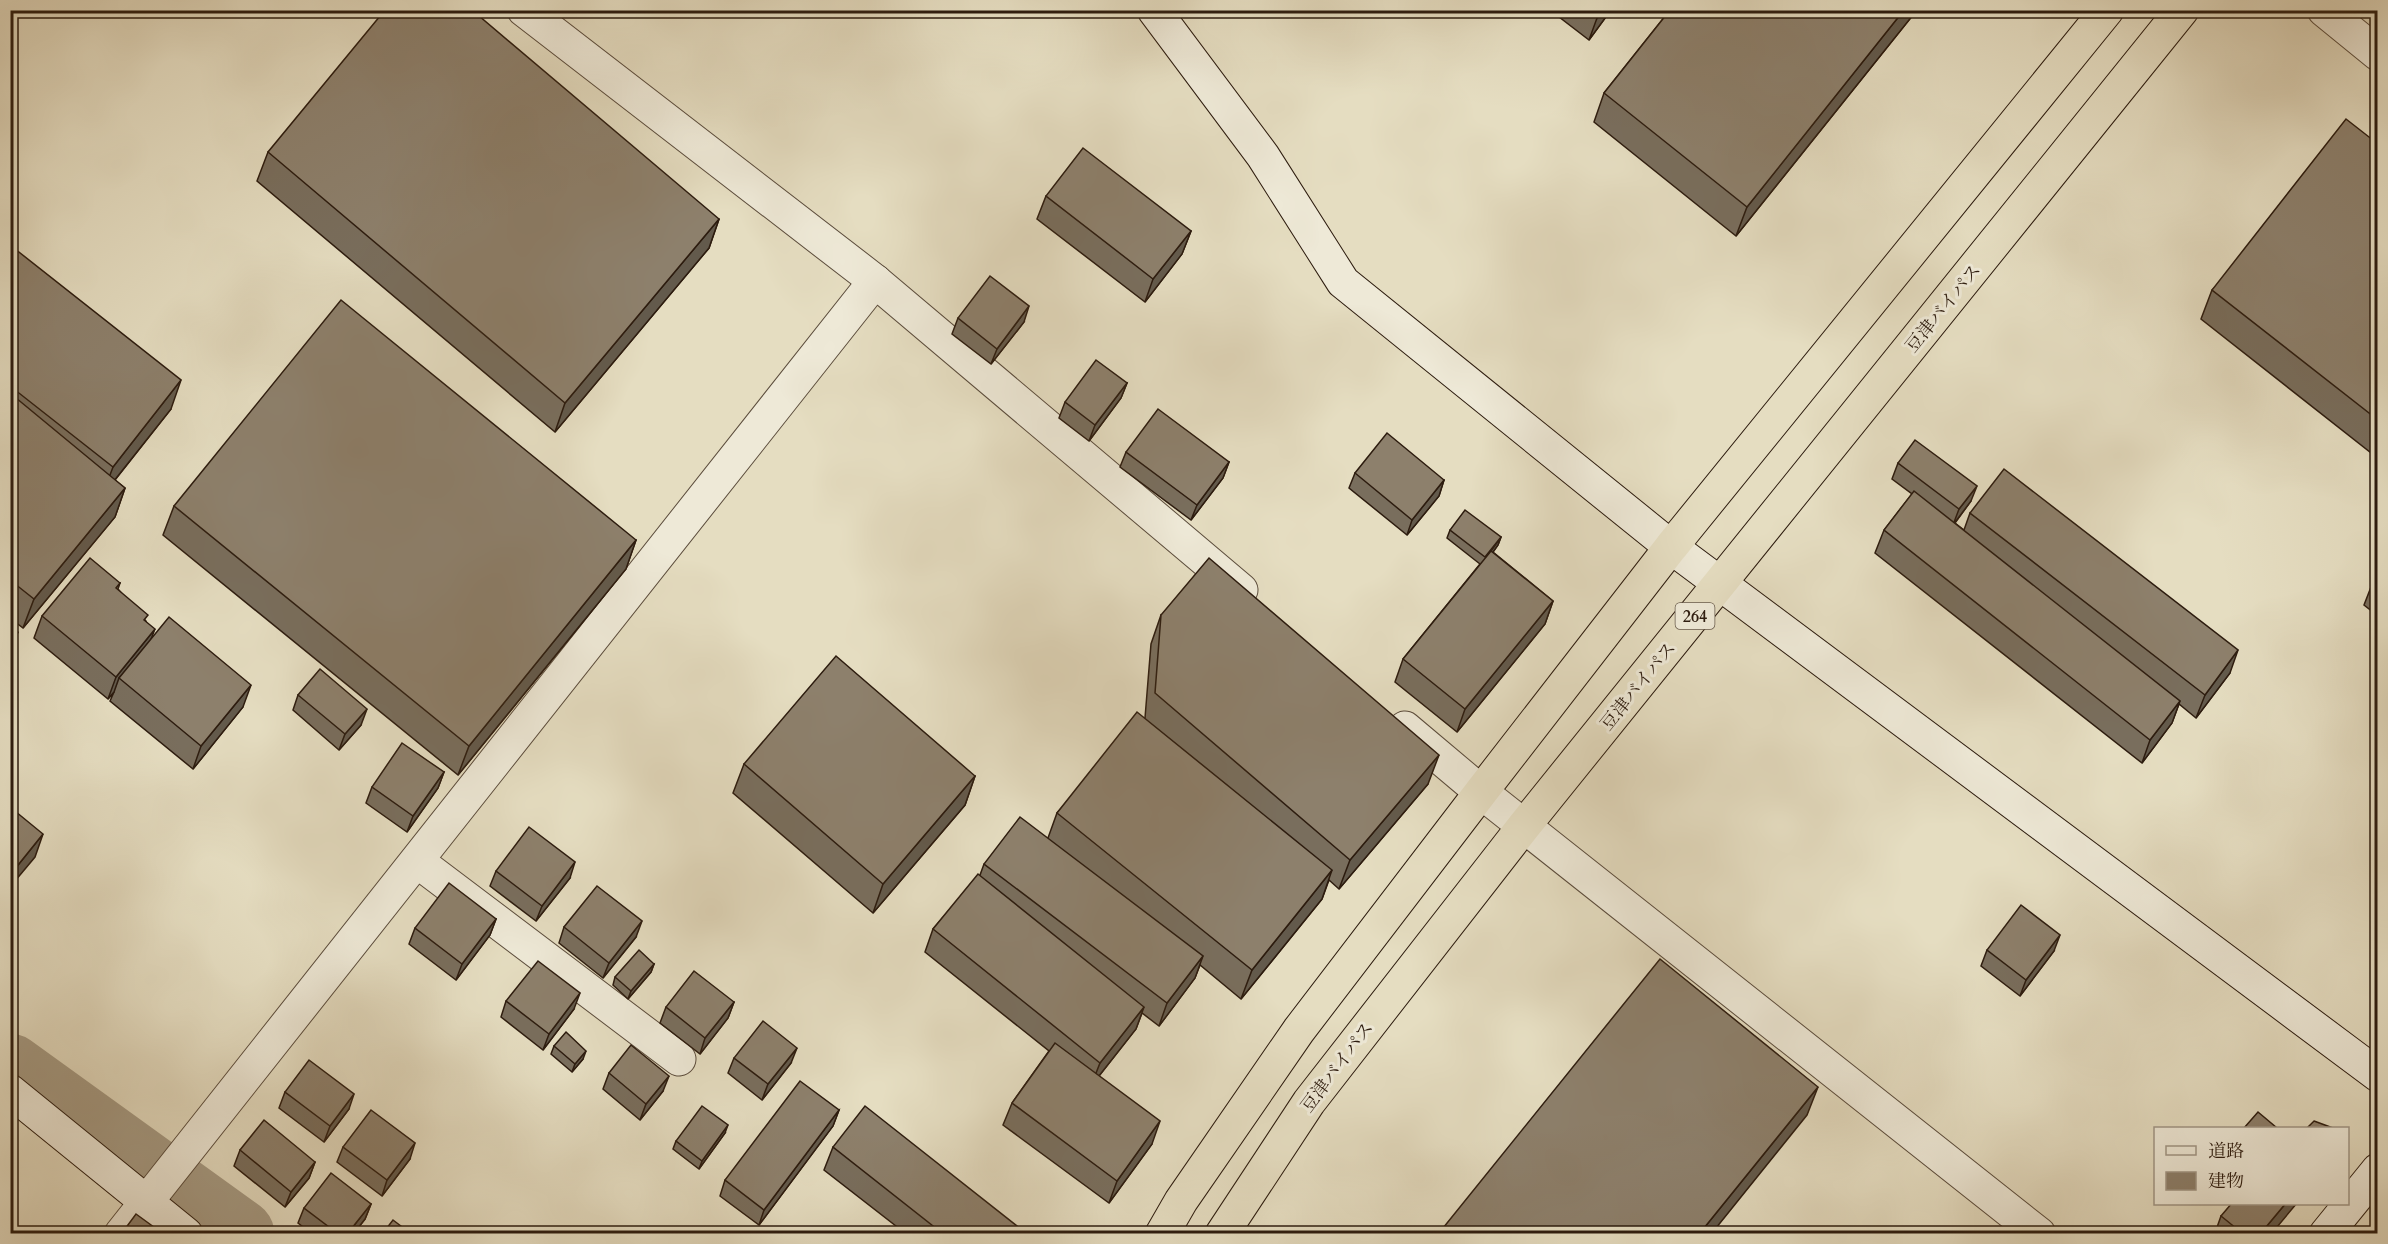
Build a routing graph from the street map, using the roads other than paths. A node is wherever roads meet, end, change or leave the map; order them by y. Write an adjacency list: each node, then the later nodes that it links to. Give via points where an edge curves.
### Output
1 (524, 10): 7 (street)
2 (1154, 10): 8 (street, via 1263,156 1342,282)
3 (2107, 10): 8 (highway)
4 (2182, 10): 9 (highway, 豆津バイパス / 264)
5 (2324, 10): 6 (street)
6 (2378, 54)
7 (875, 281): 10 (street); 14 (street)
8 (1671, 547): 9 (street); 12 (highway)
9 (1721, 584): 13 (highway, 豆津バイパス / 264); 16 (street)
10 (1264, 609)
11 (1382, 708): 12 (street)
12 (1481, 792): 13 (street); 22 (highway, via 1299,1030)
13 (1524, 826): 23 (highway, 豆津バイパス / 264, via 1309,1102); 24 (street)
14 (417, 861): 15 (street); 19 (street)
15 (679, 1059)
16 (2378, 1075)
17 (10, 1091): 19 (street)
18 (2378, 1170): 25 (street)
19 (146, 1201): 20 (street); 21 (street)
20 (121, 1233)
21 (186, 1233)
22 (1162, 1233)
23 (1222, 1233)
24 (2039, 1233)
25 (2326, 1233)

